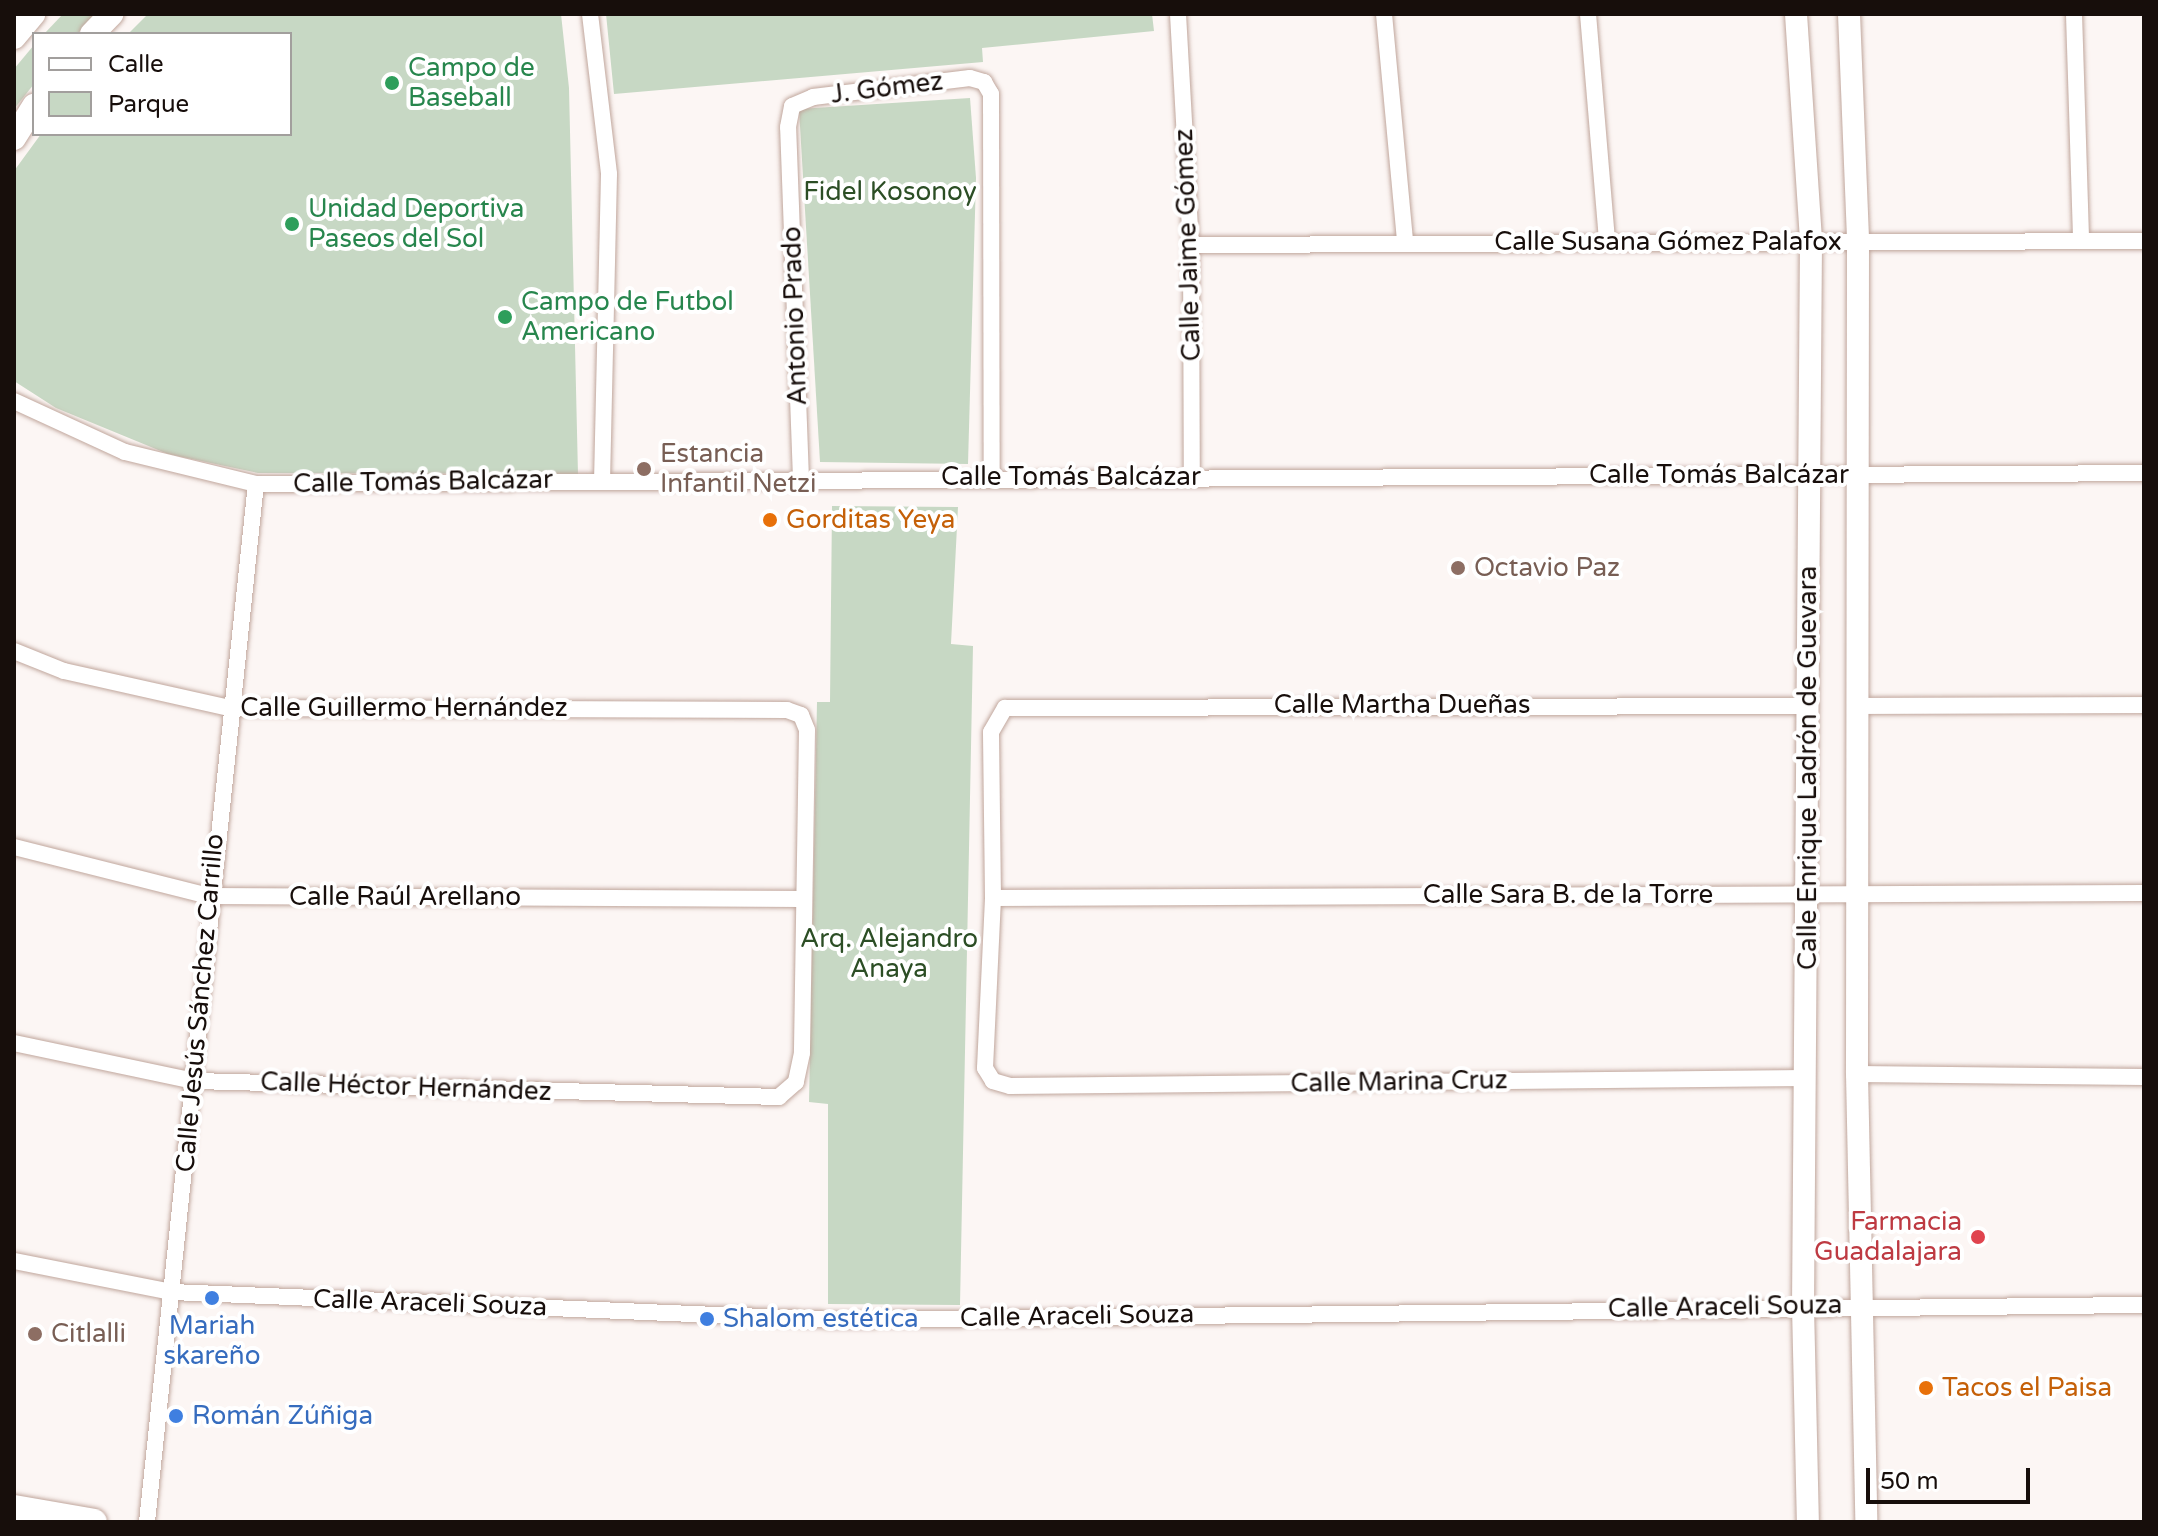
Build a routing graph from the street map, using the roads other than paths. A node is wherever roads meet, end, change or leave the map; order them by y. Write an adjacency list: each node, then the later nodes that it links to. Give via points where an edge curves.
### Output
1 (33, 14): 11 (main road)
2 (111, 14): 10 (main road)
3 (590, 14): 29 (street, via 609,174)
4 (1178, 14): 21 (street, Calle Jaime Gómez)
5 (1384, 14): 17 (street)
6 (1588, 14): 18 (street)
7 (1796, 14): 19 (street, Calle Enrique Ladrón de Guevara)
8 (1849, 14): 20 (street, Calle Enrique Ladrón de Guevara)
9 (2074, 14): 15 (street)
10 (94, 32)
11 (14, 37)
12 (792, 106): 27 (street, J. Gómez, via 813,97 970,78 984,82 991,94); 28 (street, Antonio Prado, via 788,127)
13 (32, 109): 14 (main road)
14 (14, 138)
15 (2081, 241): 16 (street, Calle Susana Gómez Palafox); 20 (street, Calle Susana Gómez Palafox)
16 (2144, 241)
17 (1405, 242): 18 (street, Calle Susana Gómez Palafox); 21 (street, Calle Susana Gómez Palafox)
18 (1607, 242): 19 (street, Calle Susana Gómez Palafox)
19 (1811, 242): 20 (street, Calle Susana Gómez Palafox); 25 (street, Calle Enrique Ladrón de Guevara)
20 (1858, 242): 24 (street, Calle Enrique Ladrón de Guevara)
21 (1191, 245): 26 (street, Calle Jaime Gómez)
22 (14, 401): 30 (street, Calle Tomás Balcázar, via 125,452)
23 (2144, 473): 24 (street, Calle Tomás Balcázar)
24 (1856, 474): 25 (street, Calle Tomás Balcázar); 34 (street, Calle Enrique Ladrón de Guevara)
25 (1808, 475): 26 (street, Calle Tomás Balcázar); 33 (street, Calle Enrique Ladrón de Guevara)
26 (1192, 476): 27 (street, Calle Tomás Balcázar)
27 (992, 477): 28 (street, Calle Tomás Balcázar)
28 (801, 479): 29 (street, Calle Tomás Balcázar)
29 (602, 480): 30 (street, Calle Tomás Balcázar)
30 (256, 484): 35 (street, Calle Jesús Sánchez Carrillo)
31 (14, 651): 35 (street, Calle Guillermo Hernández, via 64,671)
32 (2144, 705): 34 (street)
33 (1809, 706): 38 (street, Calle Enrique Ladrón de Guevara); 41 (street, Calle Martha Dueñas, via 1015,705 998,713 991,732)
34 (1858, 706): 39 (street, Calle Enrique Ladrón de Guevara)
35 (230, 708): 40 (street, Calle Jesús Sánchez Carrillo); 42 (street, Calle Guillermo Hernández, via 787,710 801,715 807,730)
36 (14, 847): 40 (street, Calle Raúl Arellano)
37 (2144, 893): 39 (street, Calle Sara B. de la Torre)
38 (1809, 894): 39 (street, Calle Sara B. de la Torre); 41 (street, Calle Sara B. de la Torre); 46 (street, Calle Enrique Ladrón de Guevara)
39 (1860, 894): 44 (street, Calle Enrique Ladrón de Guevara)
40 (209, 896): 42 (street, Calle Raúl Arellano); 47 (street, Calle Jesús Sánchez Carrillo)
41 (993, 898): 46 (street, Calle Marina Cruz, via 985,1068 993,1081 1010,1086)
42 (802, 899): 47 (street, Calle Héctor Hernández, via 802,1053 796,1082 779,1097)
43 (14, 1043): 47 (street, Calle Héctor Hernández)
44 (1857, 1074): 45 (street); 50 (street, Calle Enrique Ladrón de Guevara)
45 (2144, 1077)
46 (1805, 1078): 52 (street, Calle Enrique Ladrón de Guevara)
47 (194, 1081): 49 (street, Calle Jesús Sánchez Carrillo)
48 (14, 1261): 49 (street, Calle Araceli Souza)
49 (172, 1292): 52 (street, Calle Araceli Souza, via 835,1320); 55 (street, Calle Jesús Sánchez Carrillo)
50 (1862, 1305): 51 (street, Calle Araceli Souza); 52 (street, Calle Araceli Souza); 57 (street, Calle Enrique Ladrón de Guevara)
51 (2144, 1305)
52 (1803, 1306): 56 (street, Calle Enrique Ladrón de Guevara)
53 (14, 1508): 54 (main road)
54 (94, 1522)
55 (147, 1522)
56 (1808, 1522)
57 (1866, 1522)

